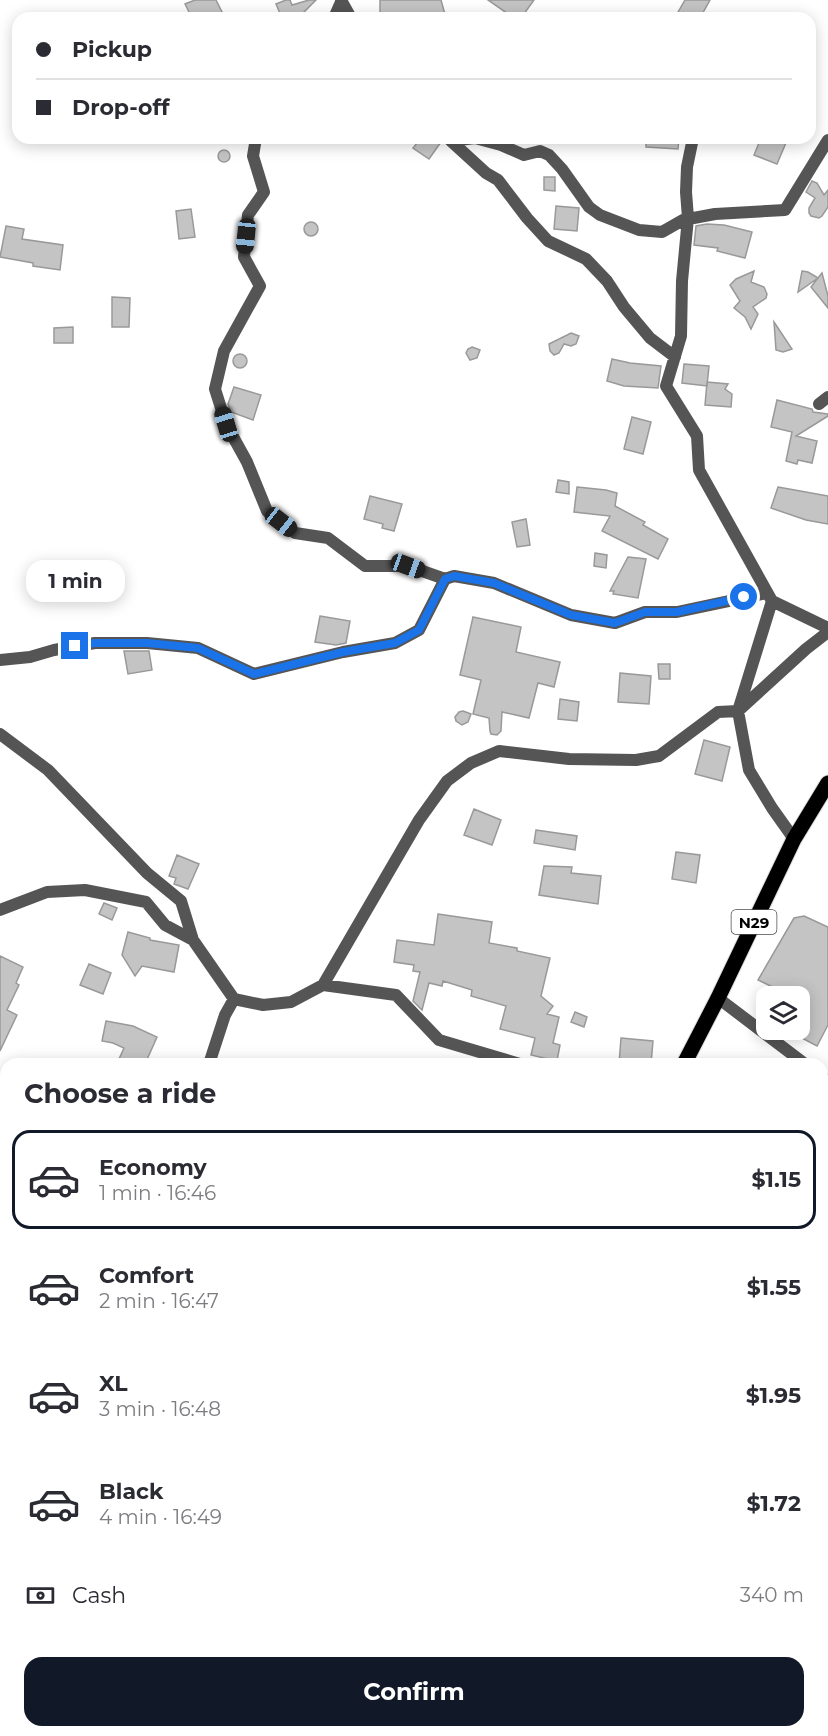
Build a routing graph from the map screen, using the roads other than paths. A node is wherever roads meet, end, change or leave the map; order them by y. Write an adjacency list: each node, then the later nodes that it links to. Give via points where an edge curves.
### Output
1 (828, 140): 6 (street, via 785,210)
2 (255, 144): 8 (street, via 253,156 264,192 248,215 244,257 260,286 224,351 215,389 226,424 267,511 295,533 328,538 364,566 408,566)
3 (453, 144): 7 (street, via 498,180 548,241 586,259 650,338)
4 (497, 144): 6 (street, via 524,155 549,155 589,207 600,215 639,230 662,232)
5 (692, 144): 6 (street, via 687,167)
6 (688, 218): 7 (street, via 681,336)
7 (675, 357): 9 (street, via 666,386 697,436 699,470)
8 (445, 579): 9 (street, via 454,576 494,583 571,615 615,623 645,612 677,612); 11 (street, via 419,630 395,643 254,674 198,648 147,643 95,643)
9 (770, 597): 10 (street); 12 (street)
10 (828, 630): 12 (street)
11 (0, 660)
12 (738, 711): 15 (street, via 749,770); 18 (street, via 718,712 659,756 636,760 569,759 499,751 471,763 447,781 418,820)
13 (0, 734): 17 (street, via 48,770 147,873 181,901)
14 (828, 783): 15 (main road, N29)
15 (794, 839): 19 (main road, N29)
16 (0, 910): 17 (street, via 47,892 85,890 146,902 165,925)
17 (193, 940): 20 (street)
18 (323, 985): 20 (street, via 291,1002 263,1005); 22 (street, via 396,995 439,1040)
19 (718, 998): 23 (main road, N29); 24 (street)
20 (234, 999): 21 (street)
21 (211, 1058)
22 (500, 1058)
23 (687, 1058)
24 (797, 1058)

